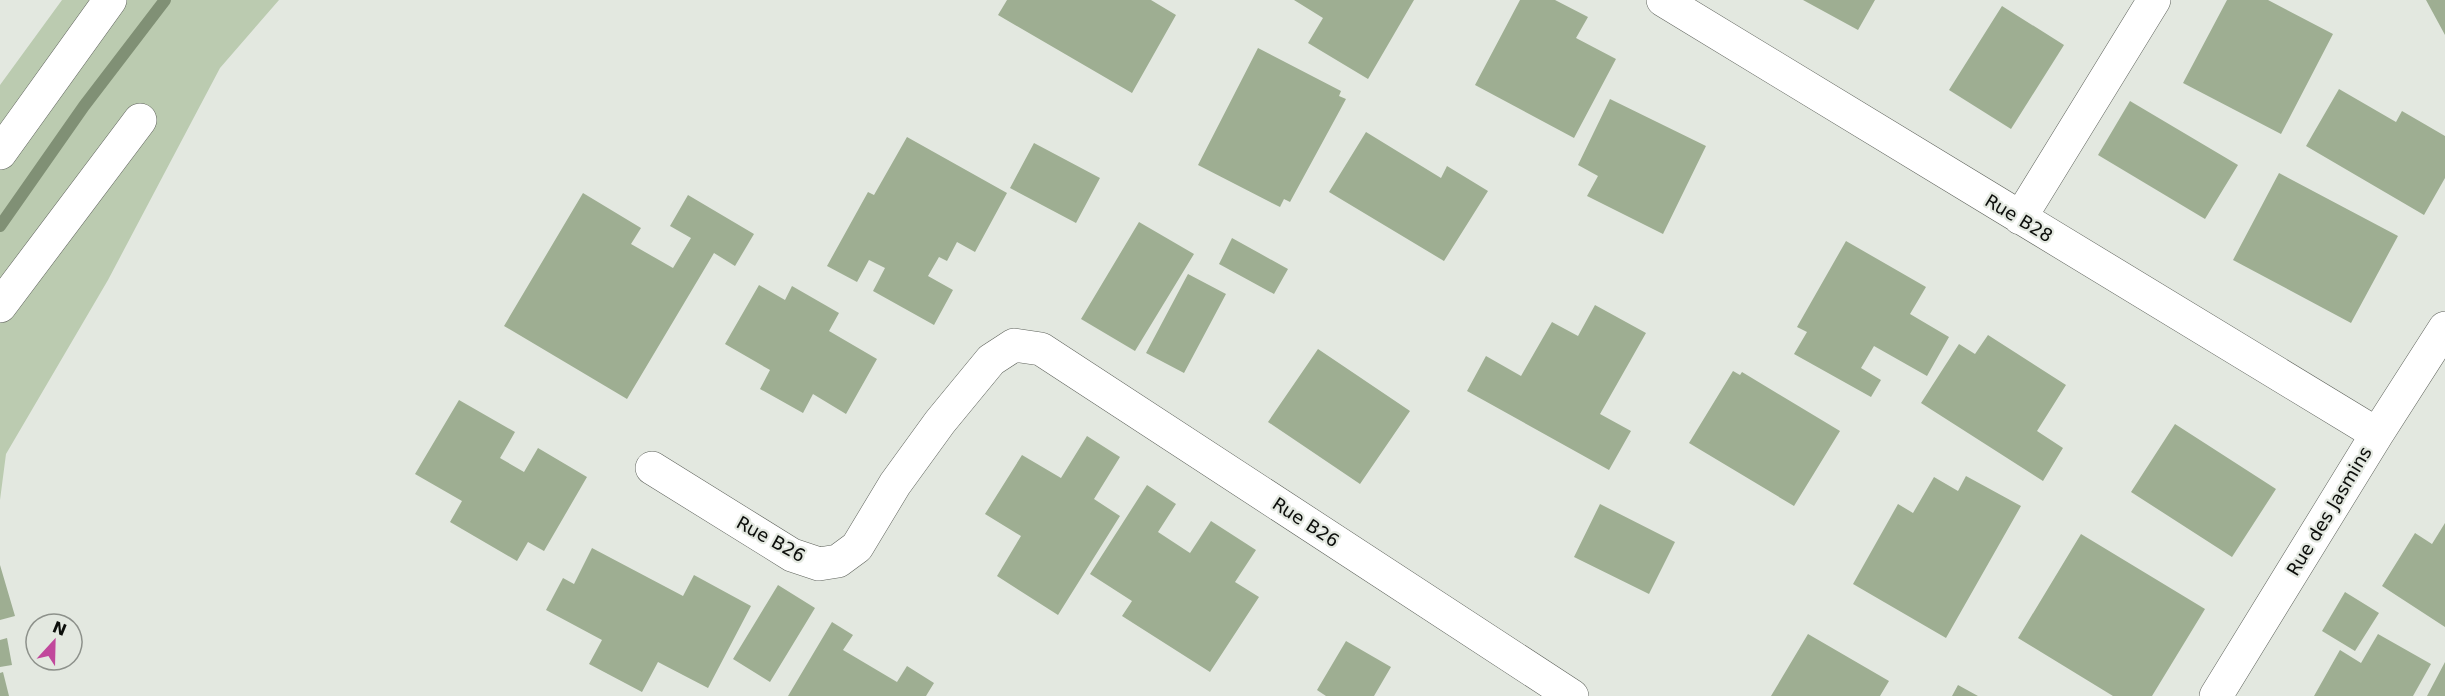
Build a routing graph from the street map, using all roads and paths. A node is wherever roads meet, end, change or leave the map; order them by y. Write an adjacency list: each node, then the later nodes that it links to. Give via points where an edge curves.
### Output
1 (110, 0): 5 (street)
2 (2154, 0): 6 (street)
3 (1673, 3): 6 (street, Rue B28)
4 (140, 120): 7 (street)
5 (0, 153)
6 (2020, 218): 9 (street, Rue B28)
7 (0, 306)
8 (2445, 328): 9 (street, Rue des Jasmins)
9 (2377, 434): 12 (street, Rue des Jasmins)
10 (652, 468): 11 (street, Rue B26, via 792,555 819,564 838,561 857,547 896,484 991,360 1028,347)
11 (1572, 696)
12 (2216, 696)

